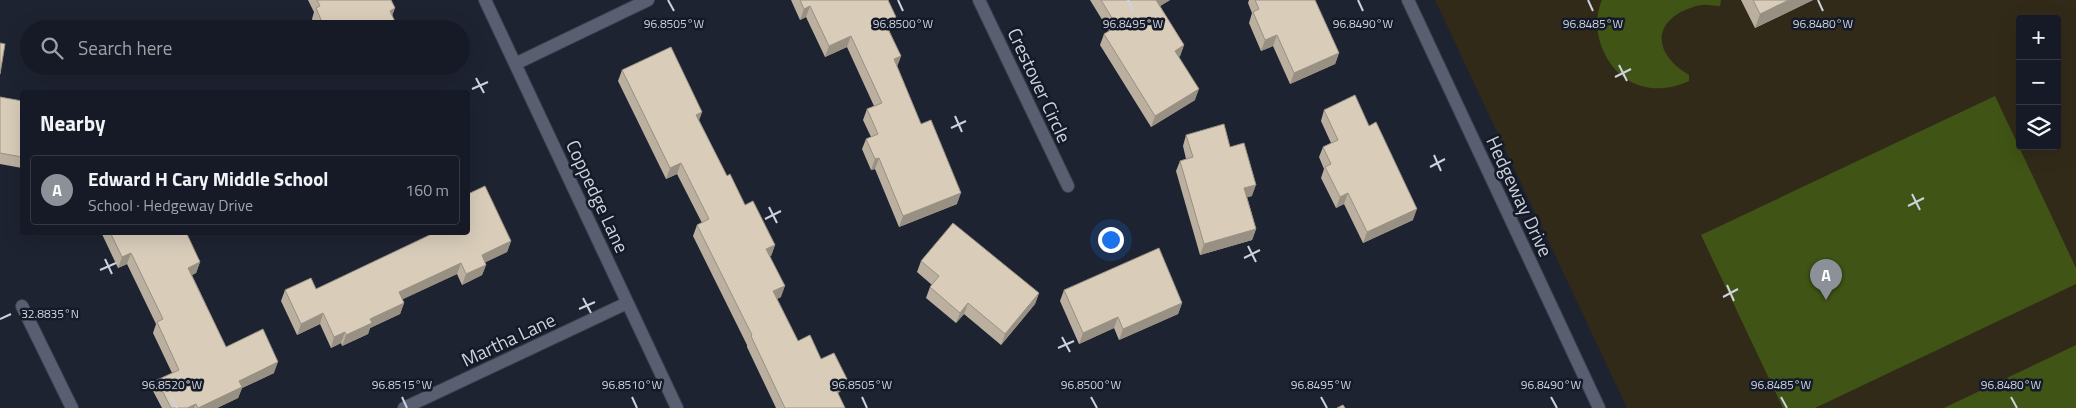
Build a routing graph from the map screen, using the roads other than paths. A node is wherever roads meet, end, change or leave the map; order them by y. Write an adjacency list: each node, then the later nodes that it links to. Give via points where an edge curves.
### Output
1 (485, 0): 5 (street, Coppedge Lane)
2 (648, 0): 5 (street)
3 (979, 0): 6 (street, Crestover Circle)
4 (1408, 0): 12 (street, Hedgeway Drive)
5 (515, 64): 7 (street, Coppedge Lane)
6 (1068, 186)
7 (628, 303): 10 (street, Martha Lane); 11 (street, Coppedge Lane)
8 (22, 306): 9 (street)
9 (72, 408)
10 (404, 408)
11 (677, 408)
12 (1599, 408)

